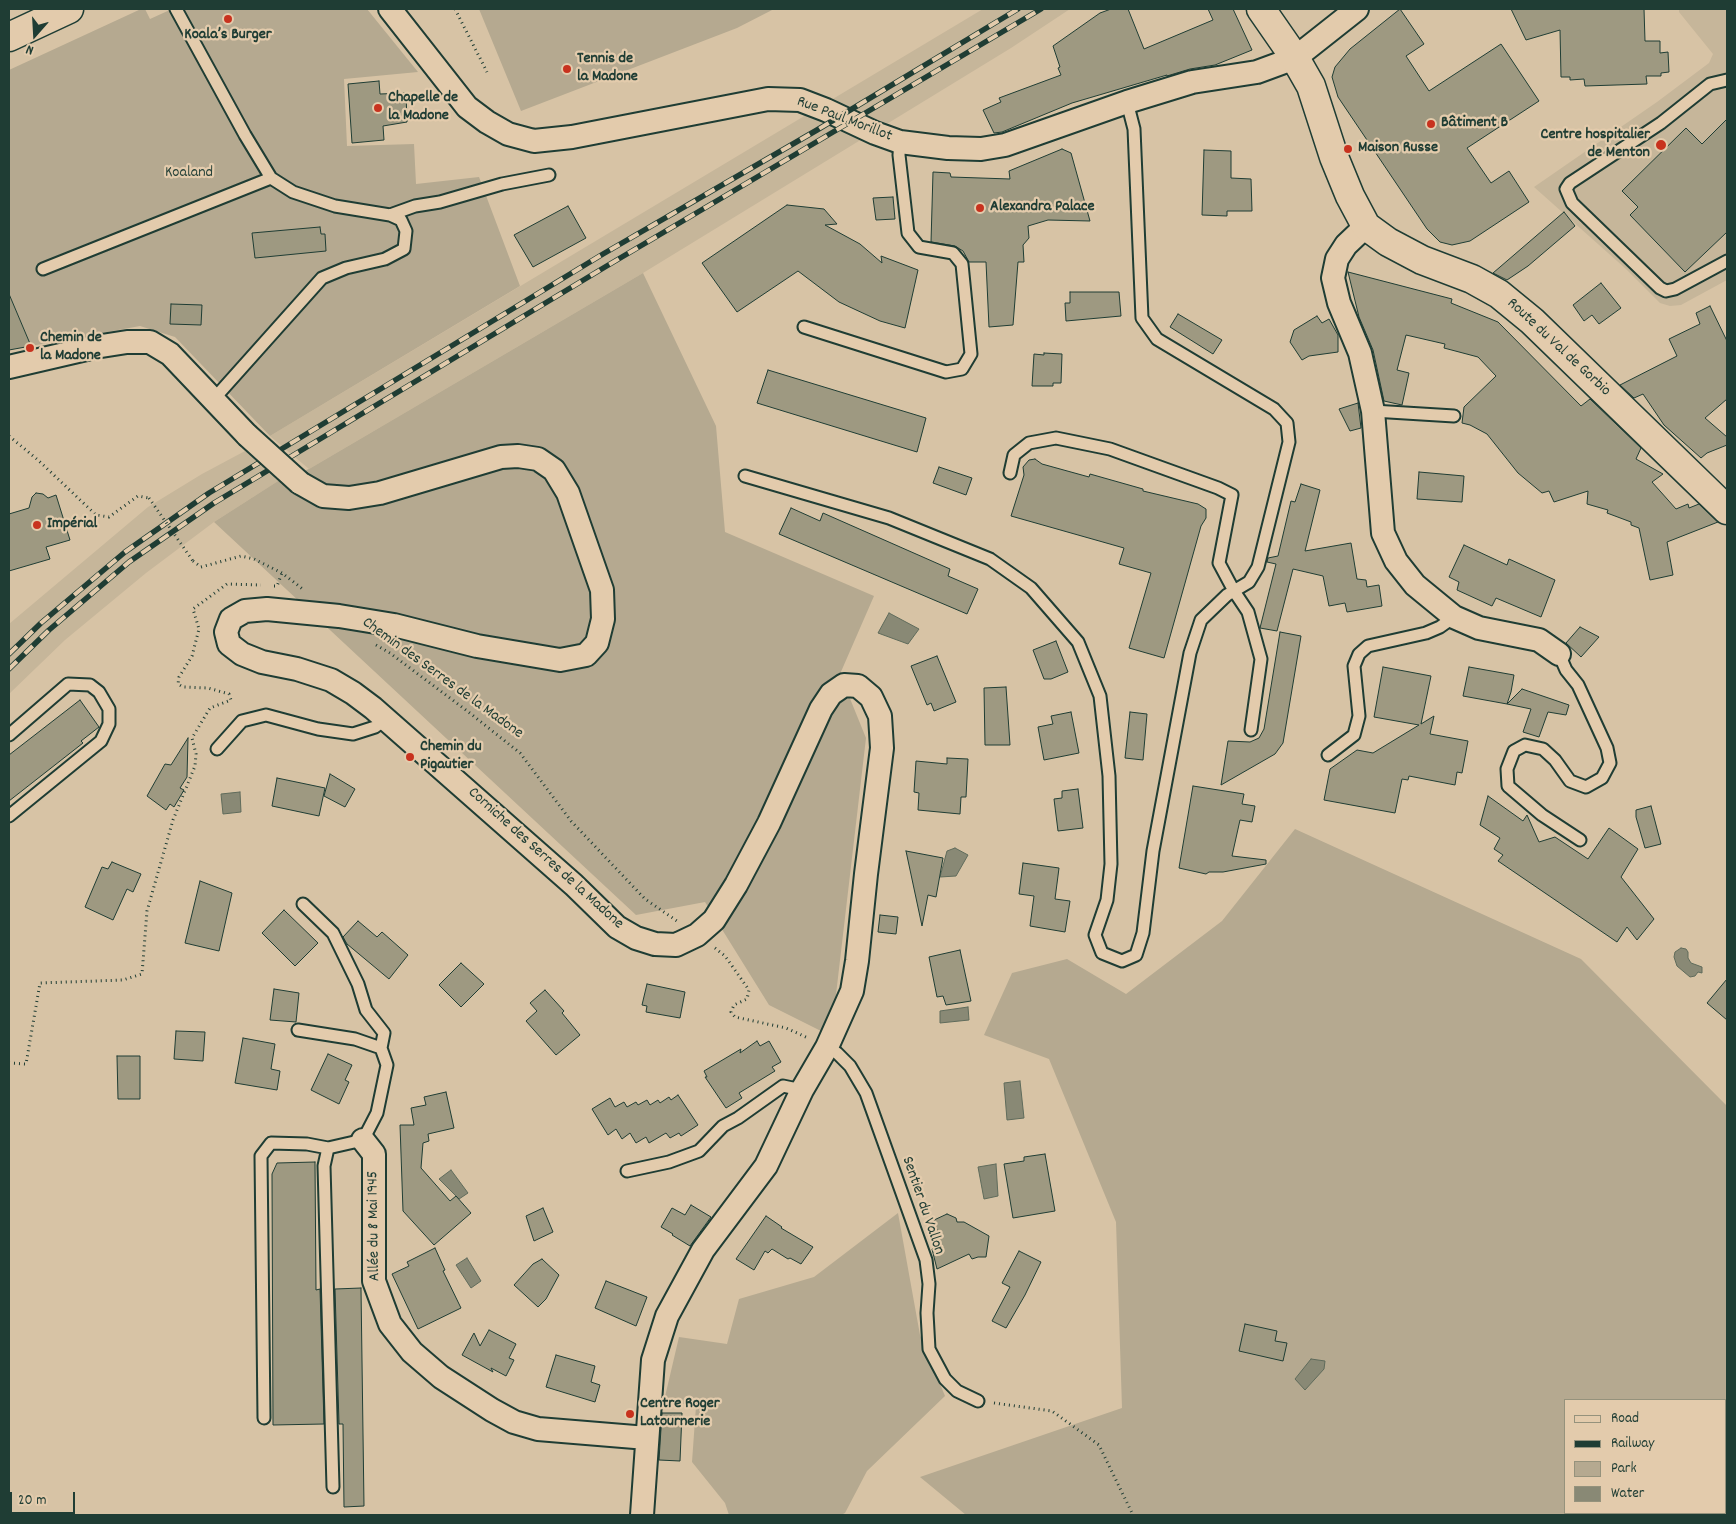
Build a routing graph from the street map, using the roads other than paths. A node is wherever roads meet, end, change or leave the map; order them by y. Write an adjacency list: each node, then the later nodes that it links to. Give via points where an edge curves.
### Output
1 (69, 9): 6 (street)
2 (176, 9): 12 (lane)
3 (390, 9): 10 (street, Rue Paul Morillot, via 467,107 508,134 534,140 572,137 768,99 800,100)
4 (1261, 9): 7 (street, Route du Val de Gorbio)
5 (1357, 9): 7 (street, Rue Paul Morillot)
6 (9, 38)
7 (1295, 58): 9 (street, Rue Paul Morillot, via 1257,72 1192,82); 14 (street, Route du Val de Gorbio, via 1311,86 1334,158)
8 (1727, 80): 15 (lane, via 1710,84 1661,123 1570,183 1566,189 1572,203 1666,291)
9 (1127, 102): 10 (street, Rue Paul Morillot, via 1005,145 981,149); 25 (lane, via 1134,129 1142,318 1157,339 1274,409 1287,422 1289,442 1258,568 1249,582)
10 (900, 142): 17 (lane, via 908,233 918,247 953,253 962,264 971,354 962,369 946,372)
11 (549, 175): 13 (lane, via 502,184)
12 (270, 178): 13 (lane, via 293,192 335,206); 16 (lane)
13 (390, 215): 19 (lane, via 401,220 406,231 404,249 385,259 346,268 322,278)
14 (1366, 226): 20 (street, via 1337,259 1333,278 1339,303 1360,353); 24 (street, Route du Val de Gorbio, via 1422,260 1472,279 1499,294 1532,321)
15 (1727, 261)
16 (43, 269)
17 (804, 327)
18 (9, 367): 19 (street, Corniche des Serres de la Madone, via 95,347 150,342 170,354)
19 (213, 400): 28 (street, Corniche des Serres de la Madone, bridge, via 300,484 323,496 349,498 380,493 500,456 538,459 554,470 568,493 602,590 603,619 597,643 586,655 560,660 339,616 267,609 245,611 231,619 226,632 229,644 242,654 330,680)
20 (1374, 411): 21 (lane); 26 (street, via 1383,533 1396,561 1415,585)
21 (1454, 416)
22 (1010, 474): 25 (lane, via 1014,455 1029,443 1056,438 1110,449 1225,491 1232,495 1219,562)
23 (745, 476): 25 (lane, via 889,518 990,559 1031,588 1078,642 1100,696 1109,776 1111,864 1107,900 1095,935 1102,953 1122,961 1136,955 1143,933 1153,851 1190,654 1201,620)
24 (1727, 510)
25 (1234, 591): 29 (lane, via 1248,612 1261,659)
26 (1454, 617): 27 (street, via 1479,628 1539,640); 32 (lane, via 1426,633 1368,646 1359,654 1354,666 1359,716 1354,735)
27 (1559, 654): 34 (lane, via 1578,685 1607,748 1610,763 1602,778 1586,787 1570,781 1543,749 1525,745 1514,750 1507,769 1508,786 1542,815)
28 (386, 719): 31 (lane, via 354,734 318,729 266,715 242,721); 37 (street, Corniche des Serres de la Madone, via 617,926 636,938 655,944 676,945 697,935 714,920 736,885 769,823 820,710 831,694 844,685 858,686 871,697 880,716 882,748 852,991)
29 (1251, 730)
30 (9, 735): 33 (lane, via 68,684 90,685 109,708 109,724 101,741)
31 (217, 749)
32 (1328, 755)
33 (9, 816)
34 (1580, 840)
35 (303, 904): 38 (lane, via 333,933 358,984 366,1010 384,1033)
36 (298, 1030): 38 (lane, via 355,1039)
37 (827, 1046): 39 (street, Corniche des Serres de la Madone); 43 (lane, Sentier du Vallon, via 850,1066 866,1093 926,1260 929,1349 945,1379 957,1391)
38 (381, 1048): 40 (lane, via 386,1065 377,1113)
39 (802, 1090): 42 (lane, via 783,1086 723,1126 699,1151 669,1162); 45 (street, Corniche des Serres de la Madone, via 766,1166 703,1250 667,1316 653,1360)
40 (363, 1140): 41 (lane); 45 (street, Allée du 8 Mai 1945, via 374,1154 374,1281 390,1324 412,1352 441,1377 514,1422 538,1429)
41 (328, 1148): 44 (lane, via 271,1143 261,1156); 46 (lane, via 324,1166)
42 (627, 1171)
43 (978, 1400)
44 (264, 1418)
45 (647, 1438): 47 (street, Corniche des Serres de la Madone)
46 (333, 1487)
47 (642, 1515)

